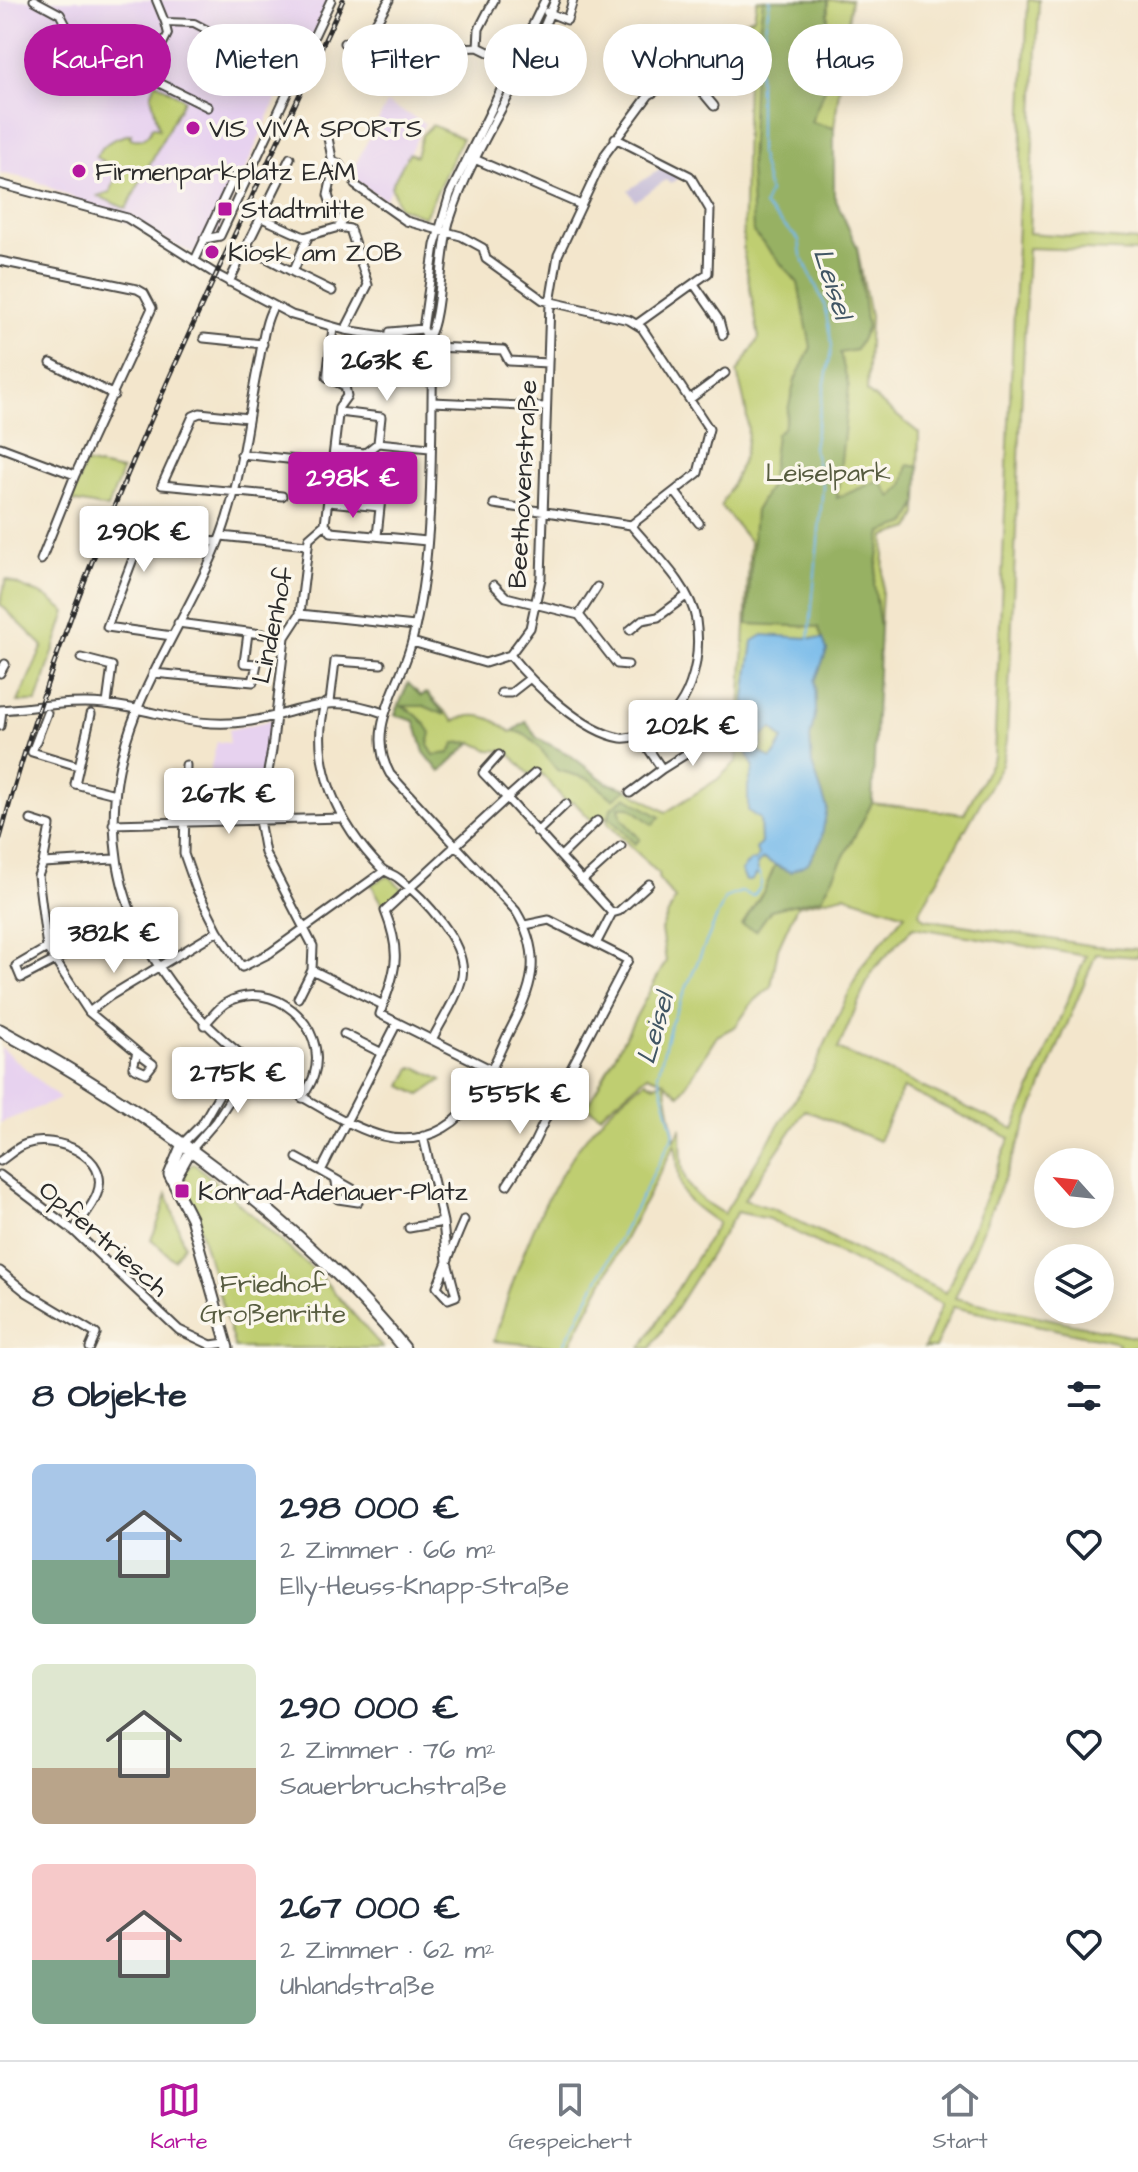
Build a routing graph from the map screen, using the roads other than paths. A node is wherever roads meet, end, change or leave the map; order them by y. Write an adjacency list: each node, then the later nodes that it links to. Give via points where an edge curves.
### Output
1 (34, 0): 12 (street, via 60,14)
2 (156, 0): 11 (street)
3 (331, 0): 30 (street)
4 (389, 0): 14 (street)
5 (494, 0): 17 (street, via 479,29)
6 (545, 0): 9 (street)
7 (555, 0): 10 (street)
8 (573, 0): 10 (street, via 567,20)
9 (541, 10): 10 (street); 15 (street)
10 (550, 13): 16 (street)
11 (165, 22): 13 (street)
12 (65, 24)
13 (196, 24)
14 (375, 24)
15 (536, 24)
16 (544, 24)
17 (478, 47): 18 (street); 19 (street)
18 (468, 48)
19 (484, 50)
20 (171, 89): 24 (street)
21 (502, 96): 27 (street)
22 (505, 96): 29 (street)
23 (714, 106): 26 (street, Beethovenstraße, via 692,84 667,84 642,102)
24 (208, 107)
25 (328, 138): 35 (street, via 333,163 327,169 332,176 328,195 331,204 345,211)
26 (615, 138): 33 (street, Beethovenstraße); 44 (street, via 686,172 709,205 710,268)
27 (467, 155): 29 (street); 36 (street)
28 (290, 158): 34 (street)
29 (475, 160): 33 (street); 36 (street)
30 (246, 178): 38 (street, via 220,236); 38 (street, via 236,173)
31 (0, 184): 40 (street, via 127,218)
32 (355, 185): 36 (street, via 397,216)
33 (579, 204): 46 (street, Beethovenstraße, via 558,255)
34 (260, 217): 37 (street); 39 (street)
35 (338, 228): 37 (street); 51 (street, via 350,229 368,285)
36 (442, 232): 46 (street, via 483,248 486,259); 50 (street); 54 (street, via 436,324)
37 (308, 237): 42 (street)
38 (204, 239): 40 (street)
39 (246, 247): 42 (street); 43 (street)
40 (195, 260): 43 (street)
41 (0, 261): 61 (street, via 144,293 152,308)
42 (293, 272): 45 (street)
43 (229, 282): 47 (street)
44 (694, 284): 48 (street); 53 (street)
45 (332, 291)
46 (550, 303): 48 (street); 59 (street, Beethovenstraße)
47 (273, 307): 49 (street); 56 (street)
48 (637, 324): 62 (street)
49 (333, 328): 51 (street); 65 (street, via 327,377 345,386)
50 (423, 329): 52 (street); 54 (street)
51 (345, 330): 52 (street)
52 (381, 334): 54 (street, via 417,341)
53 (723, 335)
54 (429, 336): 57 (street)
55 (204, 338): 56 (street)
56 (263, 344): 66 (street)
57 (433, 347): 59 (street, Beethovenstraße, via 503,350 509,361); 63 (street)
58 (51, 363): 61 (street)
59 (548, 363): 64 (street, Beethovenstraße)
60 (725, 373): 62 (street)
61 (114, 395): 73 (street)
62 (690, 399): 76 (street, via 709,429 698,473)
63 (432, 402): 64 (street); 69 (street)
64 (546, 407): 81 (street, Beethovenstraße)
65 (339, 412): 67 (street, via 381,417); 70 (street)
66 (248, 418): 71 (street); 75 (street, via 193,416 162,485)
67 (378, 443): 69 (street); 70 (street, via 365,453)
68 (0, 447): 73 (street)
69 (430, 448): 87 (street)
70 (335, 450): 78 (street)
71 (241, 454): 72 (street); 75 (street)
72 (315, 462)
73 (75, 475): 89 (street)
74 (382, 489): 80 (street)
75 (234, 491): 77 (street); 86 (street)
76 (675, 492): 82 (street); 84 (street)
77 (282, 496)
78 (329, 502): 80 (street); 83 (street)
79 (494, 504): 81 (street)
80 (380, 507): 85 (street)
81 (544, 511): 84 (street); 93 (street, Beethovenstraße)
82 (699, 523)
83 (325, 524): 85 (street, via 331,532); 88 (street, Lindenhof)
84 (631, 525): 92 (street)
85 (377, 536): 87 (street)
86 (219, 539): 88 (street); 96 (street); 100 (street, via 142,535 107,627)
87 (427, 541): 97 (street)
88 (307, 545): 94 (street, Lindenhof)
89 (41, 560)
90 (494, 585): 93 (street, Beethovenstraße, via 506,597)
91 (597, 587): 95 (street)
92 (686, 596): 98 (street); 114 (street, via 696,619 695,659)
93 (536, 606): 95 (street); 103 (street, Beethovenstraße, via 530,628)
94 (300, 614): 97 (street); 101 (street, Lindenhof)
95 (579, 615): 107 (street, via 617,664)
96 (178, 623): 99 (street); 100 (street)
97 (415, 626): 102 (street)
98 (630, 630)
99 (248, 633): 101 (street); 109 (street, via 244,663 257,664 253,682)
100 (172, 636): 109 (street)
101 (285, 637): 118 (street, Lindenhof)
102 (412, 642): 103 (street, via 485,663); 119 (street)
103 (510, 655): 110 (street)
104 (81, 658): 113 (street, via 112,666)
105 (5, 664): 108 (street)
106 (381, 664): 112 (street, via 335,661)
107 (628, 665)
108 (0, 673)
109 (153, 673): 116 (street)
110 (529, 679): 111 (street, via 511,693); 122 (street, via 598,730 622,738)
111 (501, 693)
112 (327, 703): 118 (street); 119 (street, via 356,703); 132 (street, via 318,747)
113 (107, 704): 115 (street); 116 (street)
114 (681, 707): 122 (street, via 662,725); 126 (street, via 702,744)
115 (1, 710): 121 (street)
116 (136, 711): 118 (street, via 207,725); 129 (street)
117 (47, 713): 125 (street, via 32,752)
118 (276, 713): 134 (street, Lindenhof)
119 (383, 713): 139 (street, via 385,764)
120 (91, 714): 125 (street)
121 (0, 726)
122 (639, 735): 126 (street)
123 (499, 755): 130 (street, via 483,773)
124 (186, 765): 135 (street)
125 (78, 766): 129 (street, via 75,784)
126 (662, 769): 128 (street)
127 (535, 773): 130 (street)
128 (630, 793)
129 (115, 794): 137 (street)
130 (507, 798): 138 (street); 139 (street)
131 (566, 804): 138 (street)
132 (343, 818): 134 (street); 144 (street)
133 (31, 820): 143 (street, via 50,826)
134 (259, 820): 135 (street); 150 (street, via 265,853)
135 (183, 821): 137 (street); 151 (street, via 184,854)
136 (597, 821): 141 (street)
137 (113, 824): 142 (street)
138 (537, 832): 141 (street)
139 (455, 845): 147 (street); 149 (street)
140 (621, 846): 145 (street)
141 (561, 856): 145 (street)
142 (114, 859): 143 (street); 156 (street, via 132,915)
143 (43, 863): 152 (street, via 38,876)
144 (384, 871): 147 (street); 150 (street)
145 (582, 881): 148 (street)
146 (649, 884): 148 (street)
147 (408, 888): 159 (street, via 385,911 396,938 396,972); 165 (street, via 445,926 462,955 462,978)
148 (612, 913): 153 (street)
149 (525, 925): 153 (street, via 549,920); 169 (street, via 533,980)
150 (306, 927): 151 (street, via 242,967); 157 (street, via 313,946)
151 (218, 931): 156 (street)
152 (47, 935): 154 (street); 155 (street, via 67,933 73,941 69,953)
153 (596, 944): 172 (street, via 628,960)
154 (47, 948): 155 (street); 155 (street, via 16,966 21,978)
155 (54, 962): 160 (street)
156 (159, 966): 160 (street); 162 (street)
157 (312, 970): 158 (street); 159 (street)
158 (298, 998)
159 (383, 1005): 161 (street, via 380,1014)
160 (89, 1012): 166 (street)
161 (397, 1023): 165 (street); 167 (street)
162 (204, 1025): 168 (street); 171 (street, via 226,1004 248,995 290,1008 309,1029 315,1053 314,1075)
163 (0, 1030): 176 (main road)
164 (344, 1034): 167 (street)
165 (433, 1038): 169 (street)
166 (137, 1052)
167 (382, 1053): 173 (street)
168 (252, 1065): 170 (street); 171 (street)
169 (491, 1068): 172 (street); 175 (street, via 461,1115)
170 (241, 1081): 174 (street); 174 (street, via 224,1086)
171 (302, 1098): 173 (street)
172 (554, 1101): 182 (street)
173 (346, 1122): 175 (street, via 386,1138); 179 (street)
174 (204, 1126): 176 (street)
175 (423, 1136): 184 (street)
176 (187, 1147): 188 (street, via 169,1175 191,1218); 190 (main road, via 297,1239)
177 (297, 1158): 179 (street)
178 (0, 1161): 186 (street, via 26,1144 53,1142 79,1151 94,1164 98,1192)
179 (321, 1171): 181 (street)
180 (0, 1175): 186 (street, Opfertriesch)
181 (336, 1181)
182 (507, 1185)
183 (464, 1220): 184 (street, via 447,1262)
184 (443, 1222): 185 (street)
185 (409, 1228)
186 (74, 1231): 188 (street, Opfertriesch, via 179,1330 211,1345)
187 (0, 1271): 189 (street, via 96,1334)
188 (227, 1345)
189 (90, 1348)
190 (404, 1348)

